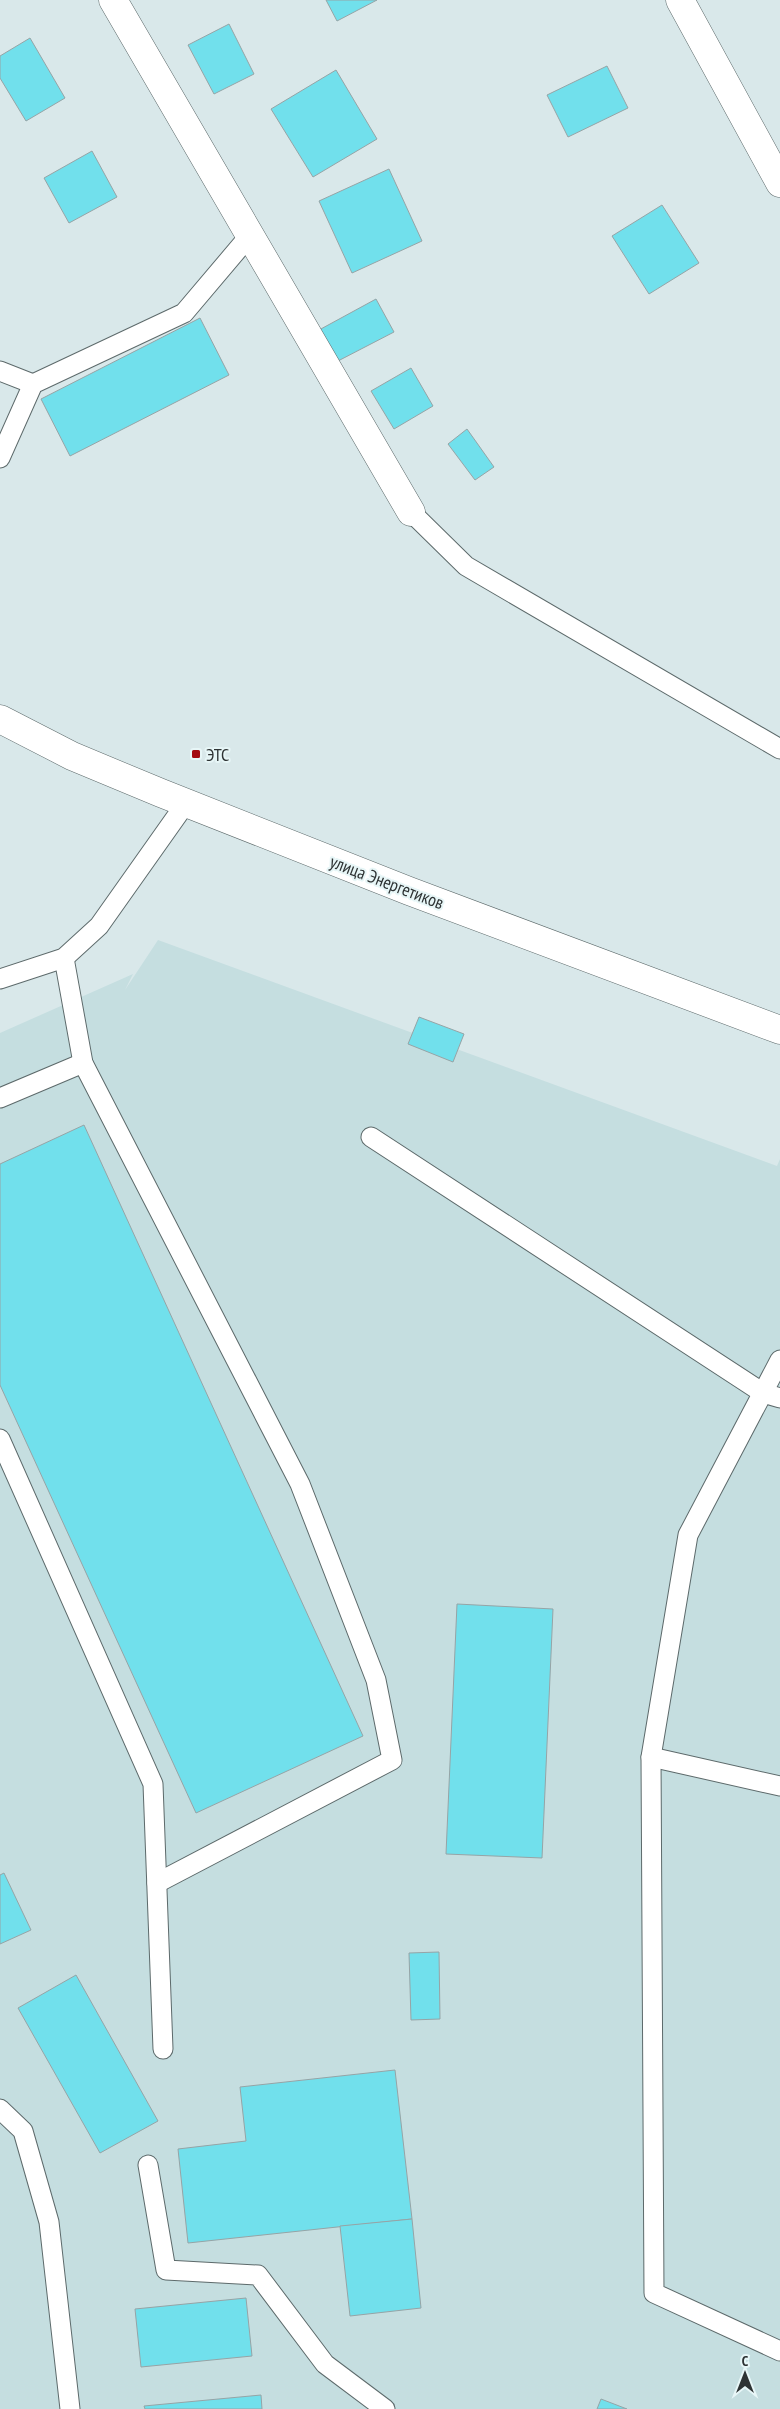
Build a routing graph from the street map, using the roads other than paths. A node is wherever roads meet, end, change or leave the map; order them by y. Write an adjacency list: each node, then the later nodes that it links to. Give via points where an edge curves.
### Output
1 (113, 0): 4 (street)
2 (680, 0): 3 (street)
3 (780, 183)
4 (250, 235): 6 (lane, via 184,313); 8 (street)
5 (0, 371): 6 (lane)
6 (33, 384): 7 (lane)
7 (0, 458)
8 (411, 512): 10 (lane, via 466,566)
9 (0, 718): 11 (street, улица Энергетиков, via 72,756)
10 (780, 749)
11 (186, 802): 12 (lane, via 99,926); 14 (street, улица Энергетиков)
12 (64, 958): 13 (lane); 15 (lane)
13 (0, 979)
14 (780, 1030)
15 (83, 1062): 16 (lane); 23 (lane, via 300,1484 376,1680 392,1760)
16 (0, 1098)
17 (371, 1137): 19 (lane)
18 (780, 1360): 19 (lane)
19 (772, 1396): 21 (lane, via 688,1535)
20 (0, 1439): 23 (lane, via 153,1784)
21 (651, 1758): 22 (lane); 27 (lane, via 654,2293)
22 (780, 1786)
23 (157, 1884): 24 (lane)
24 (163, 2049)
25 (0, 2109): 28 (lane, via 23,2131 49,2222)
26 (148, 2165): 29 (lane, via 166,2270 258,2275 325,2364)
27 (780, 2352)
28 (70, 2409)
29 (385, 2409)

